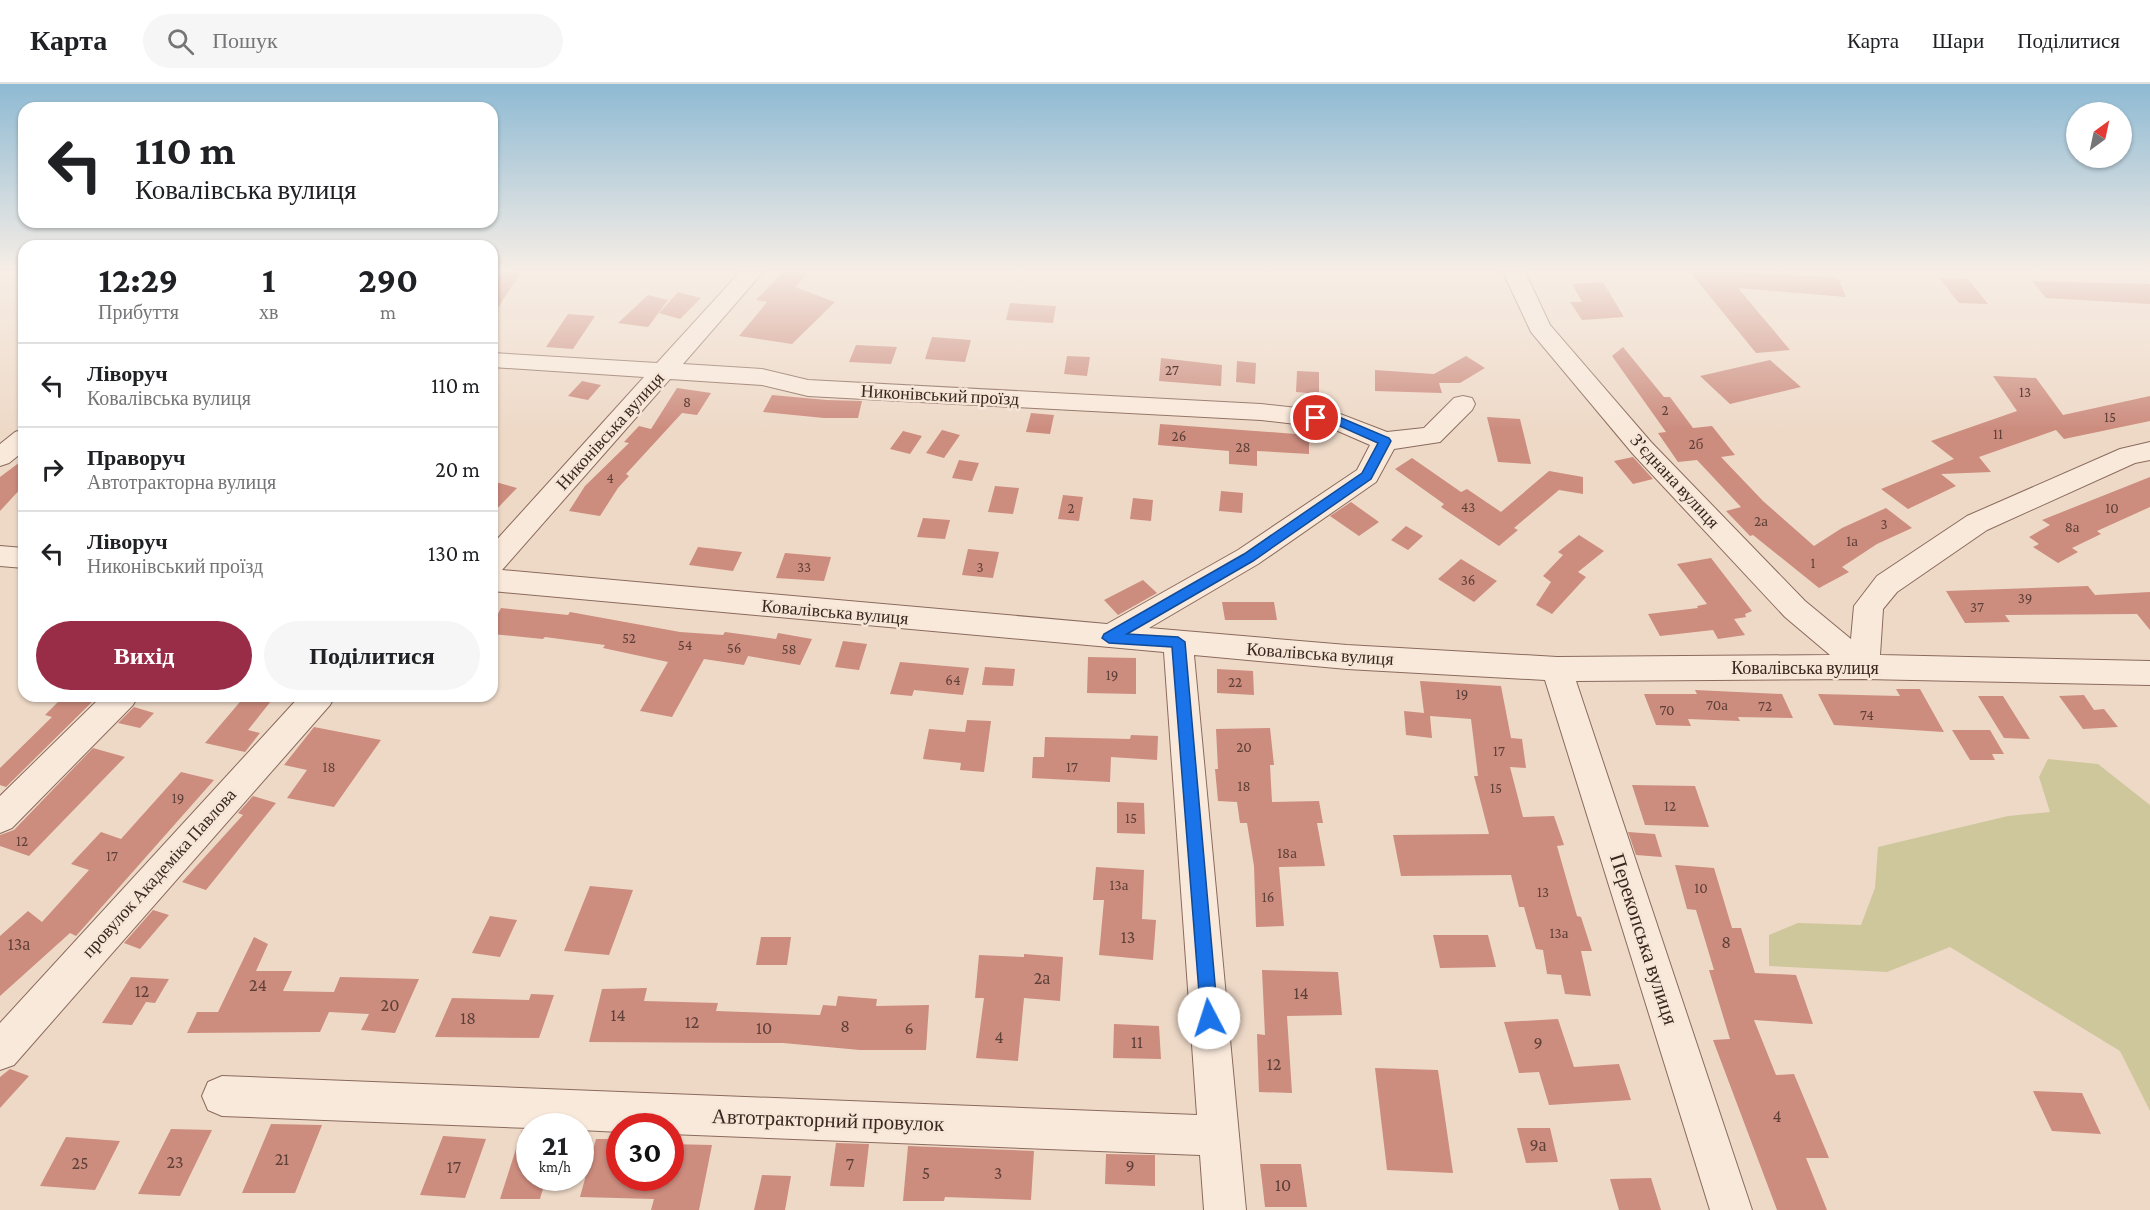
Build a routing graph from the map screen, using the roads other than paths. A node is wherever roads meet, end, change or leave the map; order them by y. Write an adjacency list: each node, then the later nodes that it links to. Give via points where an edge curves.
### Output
1 (705, 325): 4 (street, Никонівська вулиця)
2 (1538, 325): 16 (street, З’єднана вулиця, via 1642,448 1795,609)
3 (498, 360): 4 (street, Никонівський проїзд)
4 (665, 369): 6 (street, Никонівський проїзд, via 762,377 808,388 1293,415 1335,420); 11 (street, Никонівська вулиця)
5 (1463, 405): 6 (street, via 1431,436)
6 (1385, 441): 14 (street, via 1367,476 1248,557)
7 (18, 443): 9 (street)
8 (2150, 451): 16 (street, via 2129,455 1977,523 1887,584 1869,606)
9 (0, 457)
10 (0, 556): 12 (street)
11 (498, 557)
12 (18, 558)
13 (498, 581): 14 (street, Ковалівська вулиця)
14 (1109, 638): 15 (street, Ковалівська вулиця)
15 (1178, 642): 17 (street, Ковалівська вулиця); 24 (street)
16 (1864, 667): 17 (street, Ковалівська вулиця); 18 (street, Ковалівська вулиця)
17 (1557, 669): 26 (street, Перекопська вулиця)
18 (2150, 674)
19 (116, 702): 21 (street)
20 (314, 702): 22 (street, провулок Академіка Павлова)
21 (0, 818)
22 (0, 1051)
23 (222, 1096): 24 (street, Автотракторний провулок)
24 (1219, 1136): 25 (street)
25 (1225, 1210)
26 (1731, 1210)

